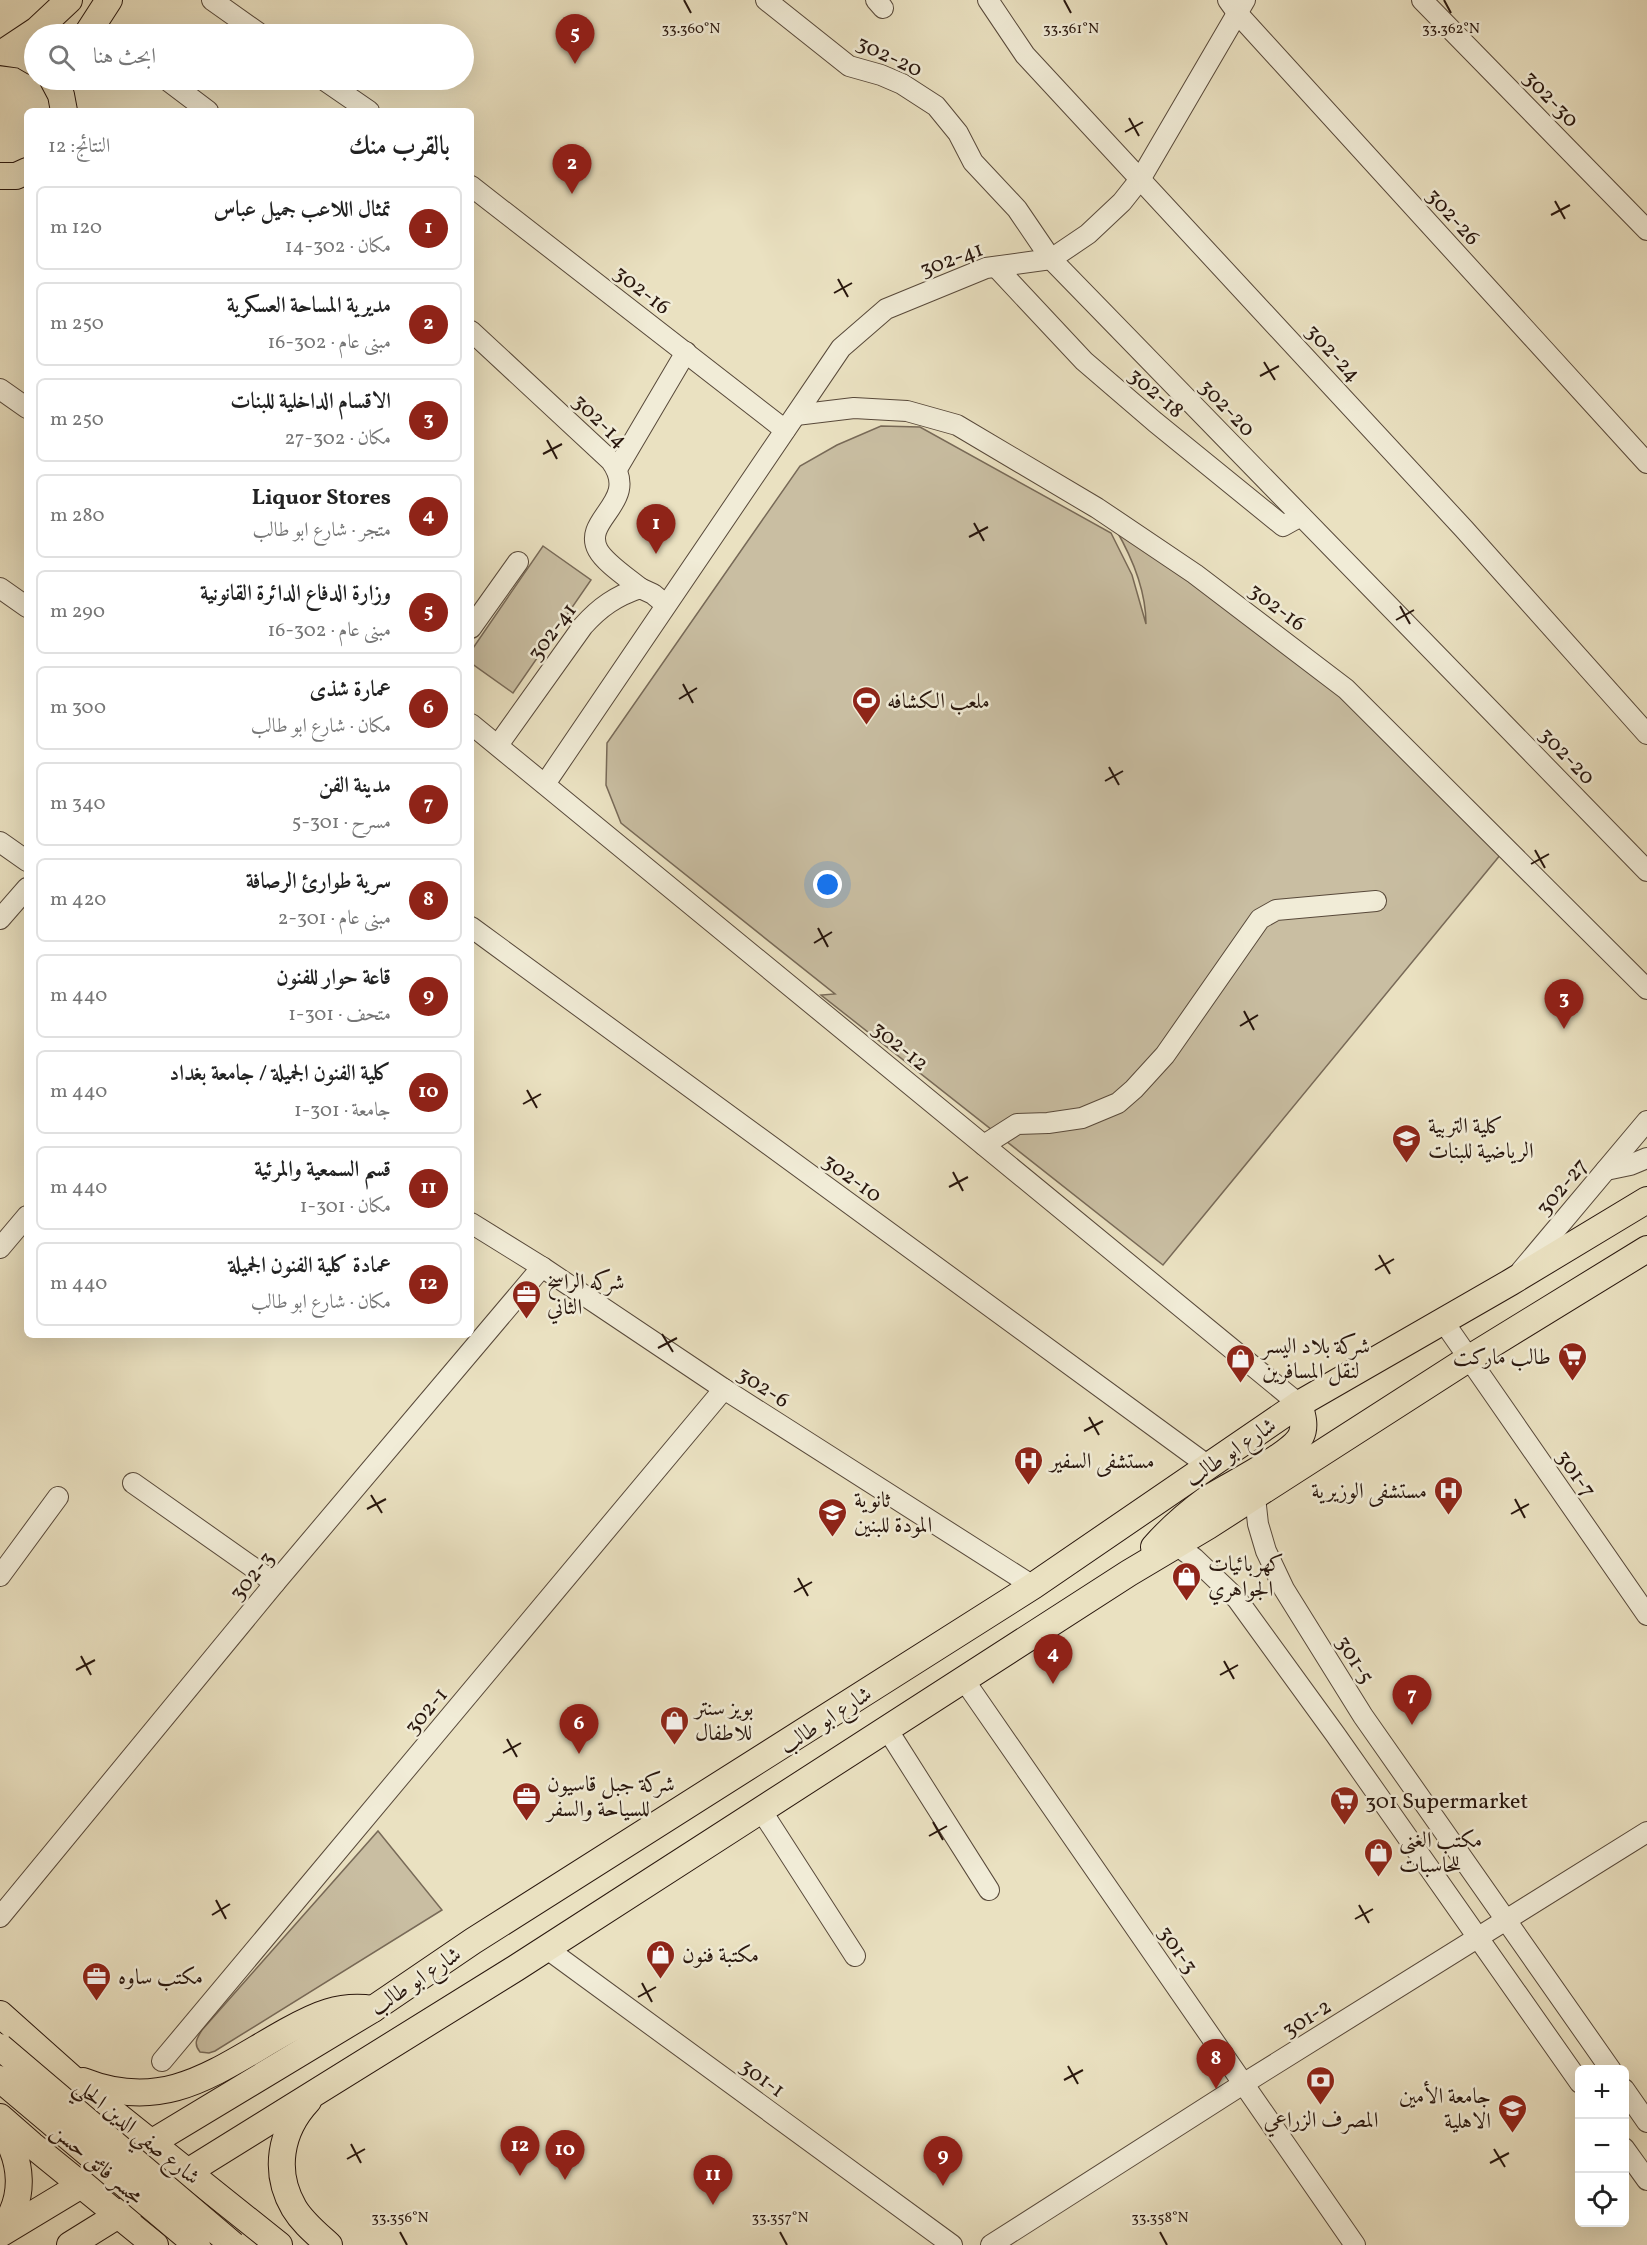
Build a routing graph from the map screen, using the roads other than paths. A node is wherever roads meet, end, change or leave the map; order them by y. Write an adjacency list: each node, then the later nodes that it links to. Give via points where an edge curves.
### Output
1 (69, 0): 8 (main road)
2 (109, 0): 9 (main road)
3 (212, 0): 10 (street)
4 (766, 0): 25 (street, 302-20, via 849,66 902,84 936,106 958,133 973,162 1017,209)
5 (988, 0): 22 (street, 302-24, via 1025,55)
6 (1422, 0): 24 (street, 302-30)
7 (1237, 5): 22 (street, 302-41); 32 (street, 302-26)
8 (43, 24)
9 (98, 24)
10 (246, 24)
11 (24, 38): 12 (main road)
12 (2, 52): 13 (main road)
13 (24, 57)
14 (58, 90): 18 (main road)
15 (67, 90): 19 (main road)
16 (180, 90): 20 (street)
17 (339, 90): 21 (street)
18 (63, 108)
19 (64, 108)
20 (204, 108)
21 (365, 108)
22 (1141, 178): 25 (street, 302-41, via 1088,234); 42 (street, 302-24)
23 (474, 188): 28 (street, 302-16)
24 (1647, 230)
25 (1051, 259): 26 (street, 302-41); 34 (street, 302-20)
26 (996, 267): 31 (street, 302-41, via 886,309 841,348); 34 (street, 302-18, via 1084,361 1155,422 1283,526)
27 (474, 334): 33 (street, 302-14)
28 (686, 352): 31 (street, 302-16); 33 (street)
29 (0, 389): 30 (street)
30 (24, 406)
31 (790, 422): 38 (street, 302-41); 52 (street, 302-16, via 854,408 907,411 957,424 1097,508 1195,574 1346,689)
32 (1647, 463)
33 (617, 469): 37 (street, 302-14, via 620,489 596,530 595,543 602,555)
34 (1301, 516): 47 (street, 302-20)
35 (518, 562): 40 (street)
36 (0, 588): 39 (street)
37 (640, 588): 38 (street); 43 (street, 302-41, via 599,608)
38 (665, 604): 44 (street, 302-41)
39 (24, 605)
40 (474, 624)
41 (474, 726): 43 (street, 302-12)
42 (1647, 734)
43 (498, 745): 44 (street, 302-12)
44 (545, 784): 54 (street, 302-12)
45 (0, 842): 46 (street)
46 (24, 859)
47 (1647, 871)
48 (24, 891): 50 (street)
49 (1376, 901): 54 (street, via 1276,910 1260,919 1165,1054 1118,1103 1082,1118 1017,1124)
50 (0, 919)
51 (474, 929): 68 (street, 302-10)
52 (1647, 989)
53 (1647, 1121): 56 (street, 302-27)
54 (984, 1145): 67 (street, 302-12)
55 (1647, 1158): 56 (street)
56 (1606, 1170): 63 (street, 302-27)
57 (1647, 1200): 63 (main road, شارع ابو طالب)
58 (24, 1220): 60 (street)
59 (474, 1225): 62 (street, 302-6)
60 (0, 1248)
61 (1647, 1249): 65 (main road, شارع ابو طالب)
62 (542, 1267): 66 (street, 302-6); 75 (street, 302-3)
63 (1512, 1282): 64 (main road, شارع ابو طالب)
64 (1443, 1321): 65 (street, 301-7); 67 (main road, شارع ابو طالب)
65 (1468, 1359): 71 (main road, شارع ابو طالب); 77 (street, 301-7)
66 (724, 1389): 76 (street, 302-6); 94 (street, 302-1)
67 (1299, 1404): 68 (main road, شارع ابو طالب); 73 (main road, via 1304,1425 1295,1444 1206,1500)
68 (1207, 1466): 76 (main road, شارع ابو طالب)
69 (133, 1483): 75 (street)
70 (58, 1497): 74 (street)
71 (1255, 1497): 72 (main road, شارع ابو طالب); 80 (street, 301-5, via 1266,1551 1284,1590)
72 (1176, 1545): 73 (main road, شارع ابو طالب); 82 (street, via 1237,1599)
73 (1129, 1573): 78 (main road, شارع ابو طالب)
74 (0, 1576)
75 (275, 1583): 86 (street, 302-3)
76 (1033, 1586): 78 (main road); 91 (main road, شارع ابو طالب, via 473,1941)
77 (1647, 1615)
78 (1057, 1620): 79 (main road, شارع ابو طالب)
79 (964, 1680): 81 (main road, شارع ابو طالب); 99 (street, 301-3)
80 (1364, 1716): 82 (street); 87 (street, 301-5)
81 (887, 1730): 83 (main road, شارع ابو طالب); 85 (street)
82 (1335, 1734): 88 (street)
83 (761, 1810): 89 (main road, شارع ابو طالب); 90 (street)
84 (1647, 1832): 87 (street, 301-2)
85 (989, 1890)
86 (0, 1917)
87 (1507, 1920): 88 (street, 301-2); 95 (street, 301-5)
88 (1478, 1939): 97 (street); 99 (street, 301-2)
89 (546, 1948): 101 (main road, شارع ابو طالب); 122 (street, 301-1)
90 (855, 1956)
91 (373, 2009): 96 (main road, via 343,2007 315,2015 202,2078 164,2092 126,2093); 106 (main road, شارع ابو طالب)
92 (0, 2014): 96 (main road, شارع صفي الدين الحلي)
93 (0, 2047): 119 (main road, مجسر فائق حسن, bridge)
94 (162, 2061)
95 (1608, 2065)
96 (64, 2070): 100 (main road, شارع صفي الدين الحلي)
97 (1575, 2076)
98 (0, 2079): 118 (main road, مجسر فائق حسن, bridge)
99 (1243, 2084): 123 (street, 301-2); 124 (street, 301-3)
100 (84, 2089): 106 (main road, شارع صفي الدين الحلي); 107 (main road, via 90,2119 80,2137 62,2148)
101 (320, 2089): 109 (main road, شارع ابو طالب); 121 (main road, via 289,2127 283,2143 282,2177 295,2209)
102 (1629, 2100): 104 (street)
103 (0, 2116): 107 (main road)
104 (1647, 2122)
105 (0, 2127): 114 (main road, via 12,2146 20,2181 12,2214)
106 (151, 2142): 109 (main road, شارع صفي الدين الحلي); 111 (main road, شارع ابو طالب)
107 (32, 2145): 111 (main road)
108 (1629, 2155): 110 (street)
109 (187, 2171): 112 (main road, شارع صفي الدين الحلي); 113 (main road, شارع ابو طالب)
110 (1647, 2180)
111 (81, 2185): 113 (main road); 114 (main road, شارع ابو طالب)
112 (231, 2208): 117 (main road, via 211,2202 191,2207 176,2222); 120 (main road, شارع صفي الدين الحلي)
113 (117, 2215): 115 (main road, شارع ابو طالب); 116 (main road)
114 (0, 2233)
115 (70, 2245)
116 (155, 2245)
117 (171, 2245)
118 (197, 2245)
119 (233, 2245)
120 (279, 2245)
121 (329, 2245)
122 (952, 2245)
123 (991, 2245)
124 (1355, 2245)

